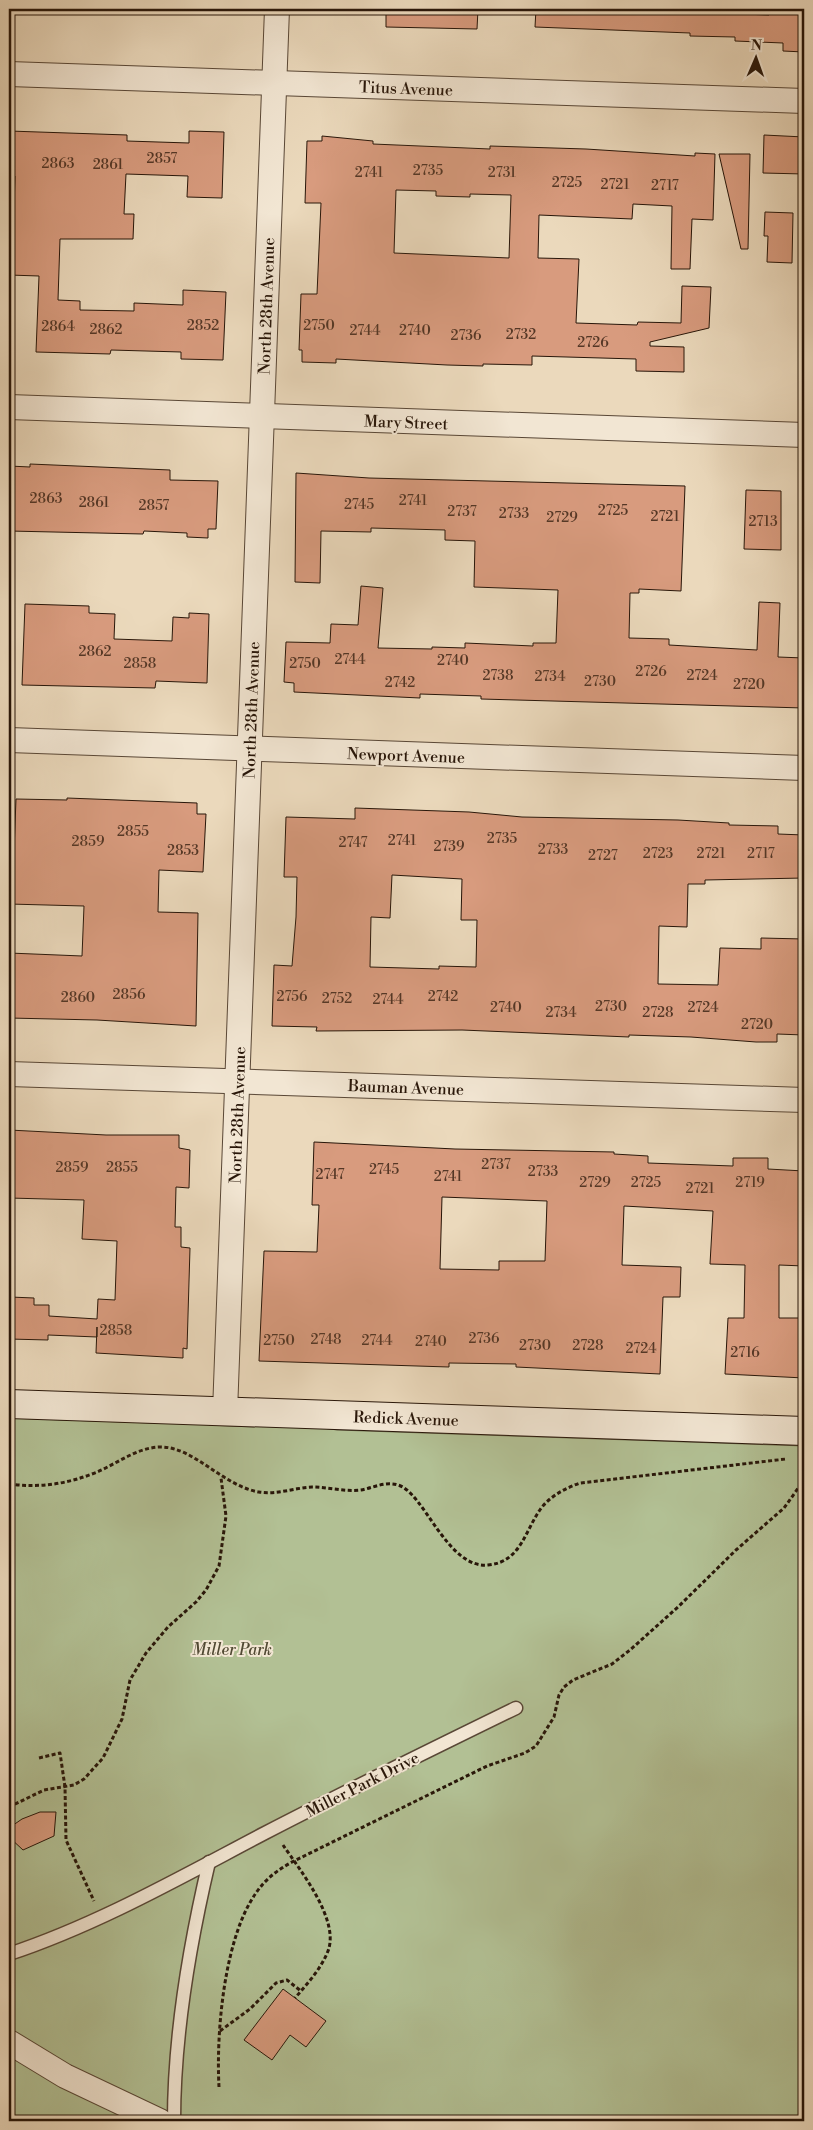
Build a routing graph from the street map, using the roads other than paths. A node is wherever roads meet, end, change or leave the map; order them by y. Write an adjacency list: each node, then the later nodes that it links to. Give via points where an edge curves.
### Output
1 (276, 9): 3 (street, North 28th Avenue)
2 (9, 74): 3 (street, Titus Avenue)
3 (274, 83): 4 (street, Titus Avenue); 6 (street, North 28th Avenue)
4 (804, 102)
5 (9, 407): 6 (street, Mary Street)
6 (262, 417): 7 (street, Mary Street); 9 (street, North 28th Avenue)
7 (804, 435)
8 (9, 740): 9 (street, Newport Avenue)
9 (249, 750): 10 (street, Newport Avenue); 12 (street, North 28th Avenue)
10 (804, 768)
11 (9, 1074): 12 (street, Bauman Avenue)
12 (238, 1083): 13 (street, Bauman Avenue); 15 (street, North 28th Avenue)
13 (804, 1100)
14 (9, 1404): 15 (street, Redick Avenue)
15 (225, 1412): 16 (street, Redick Avenue)
16 (804, 1432)
17 (516, 1708): 18 (lane, Miller Park Drive)
18 (209, 1862): 19 (lane, Miller Park Drive, via 102,1917); 22 (lane, via 181,2013)
19 (9, 1954)
20 (9, 2042): 21 (street, via 65,2076)
21 (160, 2121)
22 (174, 2121)

